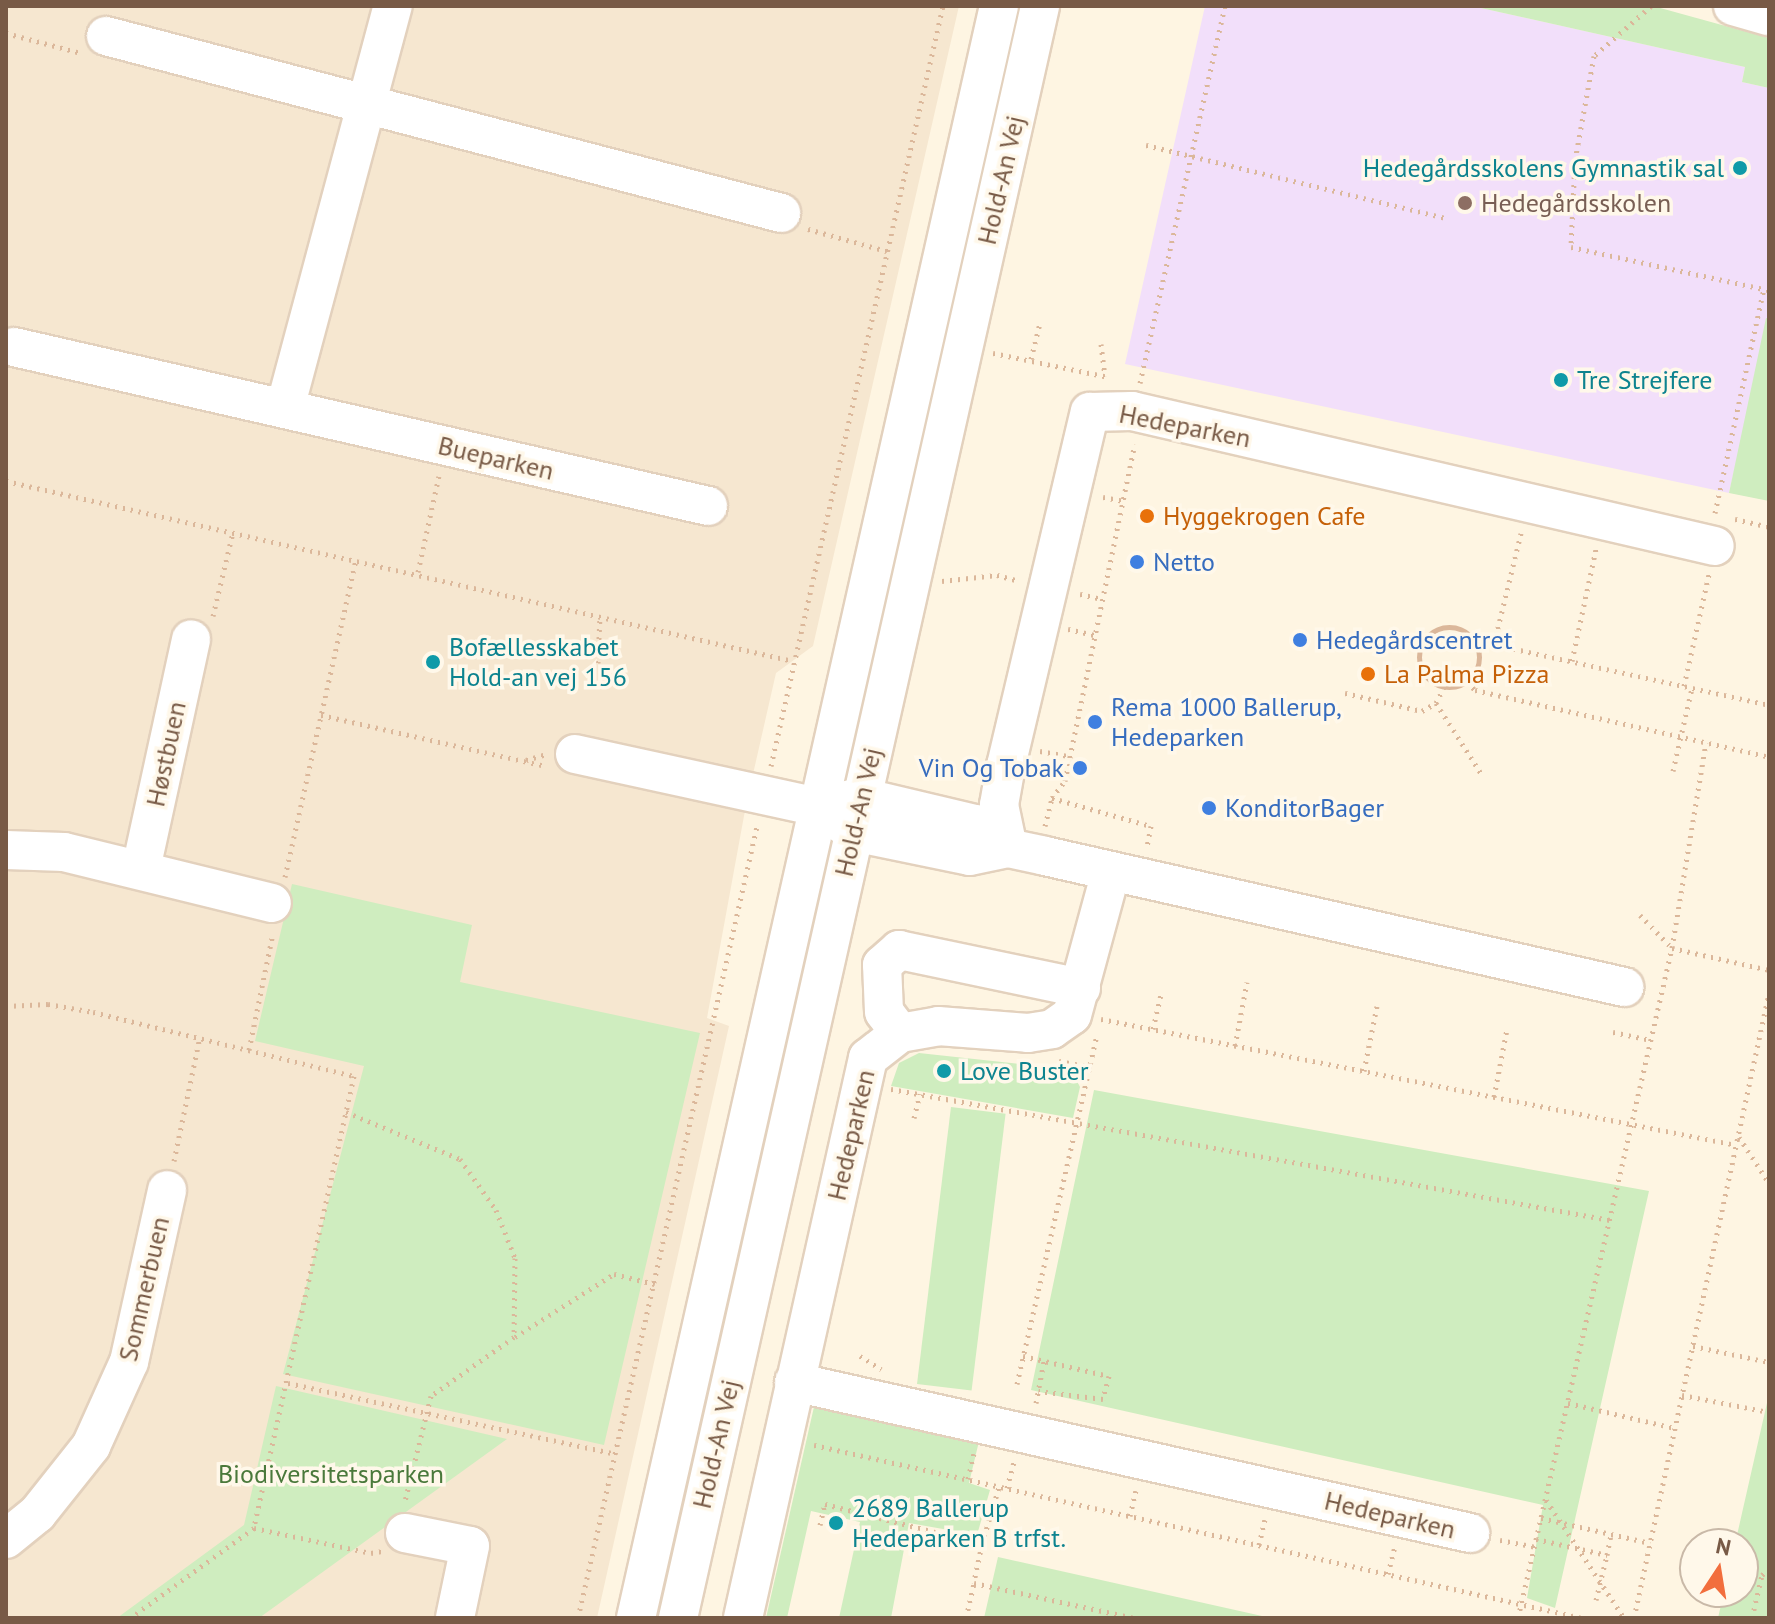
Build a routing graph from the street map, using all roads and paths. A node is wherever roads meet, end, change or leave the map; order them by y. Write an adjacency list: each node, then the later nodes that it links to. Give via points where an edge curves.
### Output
1 (393, 6): 10 (street)
2 (999, 6): 62 (street, Hold-An Vej)
3 (1040, 6): 63 (street, Hold-An Vej)
4 (1225, 6): 12 (path)
5 (1651, 6): 16 (path, via 1594,56 1575,161 1571,247)
6 (1733, 6): 7 (street)
7 (1769, 16)
8 (6, 33): 9 (path, via 98,57)
9 (106, 36): 10 (street)
10 (367, 104): 13 (street); 22 (street)
11 (1146, 145): 12 (path)
12 (1191, 156): 14 (path); 23 (path)
13 (781, 213): 15 (path, via 788,223)
14 (1446, 218)
15 (888, 251)
16 (1766, 290): 28 (path)
17 (1040, 322): 20 (path)
18 (1101, 344): 21 (path)
19 (14, 347): 22 (street, Bueparken)
20 (1031, 359)
21 (1105, 376)
22 (285, 408): 24 (street, Bueparken)
23 (1132, 411): 27 (street, Hedeparken); 37 (path, via 1135,446); 65 (street, Hedeparken, via 1090,412 1006,766 999,805)
24 (445, 447): 26 (street, Bueparken); 32 (path)
25 (6, 481): 29 (path)
26 (708, 506)
27 (1602, 520): 28 (street, Hedeparken); 42 (path)
28 (1715, 530): 45 (path)
29 (233, 532): 31 (path); 38 (path, via 209,638)
30 (1519, 540): 40 (path)
31 (356, 560): 32 (path); 51 (path)
32 (418, 572): 35 (path)
33 (976, 576): 34 (path)
34 (931, 582)
35 (600, 616): 41 (path); 43 (path)
36 (1070, 630): 37 (path)
37 (1095, 635): 57 (path)
38 (191, 639): 68 (street, Høstbuen)
39 (1474, 640): 40 (path); 44 (path, via 1479,662); 46 (path, via 1455,627 1432,632 1424,640 1420,663 1425,674)
40 (1494, 644): 42 (path)
41 (793, 661)
42 (1572, 661): 45 (path)
43 (598, 663)
44 (1467, 682): 46 (path); 53 (path, via 1475,690)
45 (1684, 686): 47 (path)
46 (1444, 687): 49 (path)
47 (1692, 688): 50 (path); 53 (path)
48 (1345, 693): 49 (path, via 1422,711)
49 (1436, 703): 60 (path)
50 (1769, 705)
51 (321, 715): 52 (path); 70 (path)
52 (338, 719)
53 (1681, 737): 54 (path); 59 (path)
54 (1706, 743): 58 (path); 72 (path)
55 (1041, 751): 57 (path)
56 (575, 754): 62 (street, Hold-An Vej)
57 (1068, 756): 61 (path, via 1065,781)
58 (1769, 757)
59 (1673, 771)
60 (1482, 775)
61 (1052, 798): 64 (path); 67 (path, via 1151,826)
62 (819, 807): 63 (street); 150 (street, Hold-An Vej)
63 (857, 814): 65 (street, via 970,856); 151 (street, Hold-An Vej)
64 (1047, 817)
65 (1008, 848): 69 (street)
66 (6, 850): 68 (street, via 64,852)
67 (1146, 853)
68 (141, 869): 70 (street)
69 (1111, 871): 75 (street); 78 (street, Hedeparken)
70 (277, 904): 88 (path)
71 (1640, 915): 72 (path)
72 (1672, 948): 73 (path); 86 (path)
73 (1769, 970)
74 (1247, 982): 87 (path)
75 (1624, 987)
76 (1769, 993): 99 (path)
77 (1161, 994): 81 (path)
78 (1095, 1004): 81 (path); 84 (street, Hedeparken, via 1052,1029 996,1032 938,1026); 84 (street, via 899,950 882,965 884,1012); 90 (path)
79 (6, 1006): 85 (path, via 48,1004)
80 (1377, 1006): 91 (path)
81 (1153, 1029): 87 (path)
82 (1507, 1029): 94 (path)
83 (1613, 1032): 86 (path)
84 (900, 1033): 92 (street, Hedeparken, via 868,1058)
85 (200, 1037): 88 (path); 102 (path)
86 (1651, 1040): 98 (path)
87 (1235, 1046): 91 (path)
88 (249, 1050): 95 (path, via 354,1076)
89 (1055, 1060): 90 (path)
90 (1091, 1067): 97 (path)
91 (1364, 1072): 94 (path)
92 (862, 1084): 93 (path); 112 (street, Hedeparken)
93 (920, 1094): 96 (path); 97 (path)
94 (1494, 1097): 98 (path)
95 (346, 1112): 105 (path, via 460,1159 496,1210 515,1258); 113 (path)
96 (914, 1118)
97 (1080, 1120): 103 (path); 108 (path)
98 (1632, 1125): 100 (path); 103 (path)
99 (1738, 1136): 100 (path); 101 (path)
100 (1736, 1145): 106 (path)
101 (1769, 1182)
102 (167, 1190): 134 (street, Sommerbuen, via 123,1376 91,1446 37,1514)
103 (1610, 1220): 116 (path)
104 (655, 1284): 105 (path, via 614,1274)
105 (514, 1337): 118 (path, via 431,1396)
106 (1693, 1346): 110 (path); 115 (path)
107 (860, 1356): 111 (path, via 881,1366)
108 (1023, 1356): 109 (path); 114 (path)
109 (1044, 1361): 109 (path, via 1109,1376 1103,1399 1039,1389)
110 (1769, 1362)
111 (880, 1371)
112 (794, 1382): 120 (street, Hedeparken); 132 (street, Hedeparken)
113 (288, 1383): 118 (path); 130 (path)
114 (1017, 1384)
115 (1682, 1395): 117 (path); 119 (path)
116 (1568, 1403): 119 (path); 124 (path)
117 (1769, 1412)
118 (426, 1414): 121 (path); 131 (path, via 402,1514)
119 (1675, 1428): 136 (path)
120 (782, 1438): 122 (path); 152 (street, Hedeparken)
121 (616, 1454)
122 (999, 1487): 125 (path); 137 (path)
123 (1135, 1495): 125 (path)
124 (1546, 1500): 126 (path); 127 (path)
125 (1130, 1516): 138 (path)
126 (1541, 1518): 127 (path); 135 (path)
127 (1559, 1520): 133 (path); 139 (path)
128 (1264, 1523): 138 (path)
129 (820, 1525): 137 (path, via 825,1504)
130 (254, 1528): 131 (path, via 371,1553 387,1550); 148 (path)
131 (405, 1533): 149 (street, via 470,1546)
132 (1470, 1533)
133 (1611, 1534): 136 (path); 141 (path)
134 (6, 1539)
135 (1536, 1539): 139 (path); 147 (path)
136 (1650, 1543): 158 (path)
137 (982, 1544): 144 (path)
138 (1259, 1545): 143 (path)
139 (1576, 1546): 141 (path); 145 (path)
140 (1393, 1553): 143 (path)
141 (1607, 1555): 145 (path)
142 (1769, 1569): 159 (path, via 1762,1575)
143 (1388, 1574): 147 (path)
144 (974, 1583): 153 (path); 154 (path)
145 (1601, 1583): 146 (path); 157 (path)
146 (1596, 1600)
147 (1522, 1603): 155 (path); 156 (path)
148 (130, 1618)
149 (455, 1618)
150 (636, 1618)
151 (678, 1618)
152 (743, 1618)
153 (966, 1618)
154 (1134, 1618)
155 (1518, 1618)
156 (1582, 1618)
157 (1624, 1618)
158 (1634, 1618)
159 (1752, 1618)

